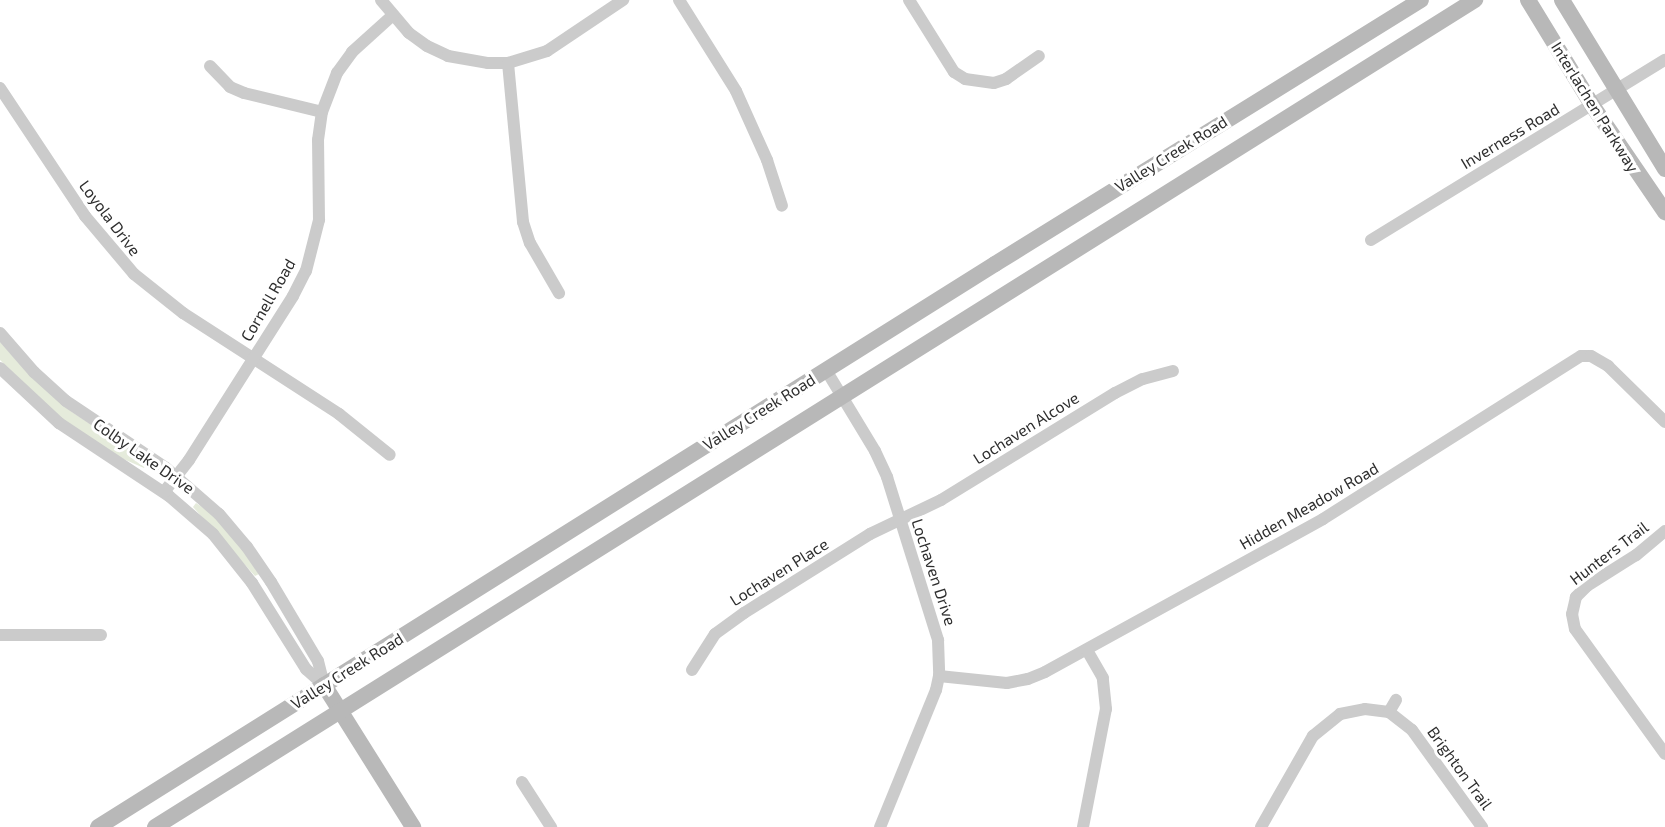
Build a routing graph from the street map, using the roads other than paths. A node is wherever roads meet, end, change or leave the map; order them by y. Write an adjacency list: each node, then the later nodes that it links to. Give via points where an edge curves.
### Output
1 (381, 0): 9 (street)
2 (623, 0): 12 (street, via 548,51)
3 (679, 0): 19 (street, via 736,92 767,160)
4 (909, 0): 10 (street, via 954,72 965,80 1000,81)
5 (1421, 0): 26 (main road, Valley Creek Road)
6 (1475, 0): 28 (main road, Valley Creek Road)
7 (1528, 0): 16 (main road, Interlachen Parkway)
8 (1562, 0): 15 (main road, Interlachen Parkway)
9 (393, 15): 12 (street, via 409,33 448,56 469,62); 17 (street, Cornell Road, via 352,52 337,73)
10 (1039, 56)
11 (1665, 60): 15 (street, Inverness Road)
12 (508, 63): 22 (street, via 523,222 530,243)
13 (210, 66): 17 (street, via 230,87 244,93)
14 (0, 88): 24 (street, Loyola Drive, via 116,256 154,292)
15 (1617, 90): 16 (street, Inverness Road); 18 (main road, Interlachen Parkway)
16 (1592, 105): 20 (main road, Interlachen Parkway); 21 (street, Inverness Road)
17 (322, 112): 24 (street, Cornell Road, via 318,140 319,220 314,247 293,296)
18 (1665, 169)
19 (782, 206)
20 (1665, 212)
21 (1371, 240)
22 (558, 293)
23 (0, 333): 31 (street, Colby Lake Drive, via 66,401)
24 (254, 358): 30 (street, Loyola Drive, via 339,414); 31 (street, Cornell Road)
25 (0, 368): 32 (street, Colby Lake Drive, via 59,423)
26 (826, 370): 28 (street, Lochaven Drive); 40 (main road, Valley Creek Road)
27 (1173, 371): 33 (street, Lochaven Alcove, via 1115,393 949,495)
28 (842, 395): 33 (street, Lochaven Drive, via 875,451); 42 (main road, Valley Creek Road)
29 (1665, 422): 37 (street, Hidden Meadow Road, via 1608,366 1581,356 1323,519)
30 (390, 456)
31 (177, 476): 32 (street, Cornell Road); 40 (street, Colby Lake Drive, via 219,514 252,553 318,661)
32 (164, 492): 40 (street, Colby Lake Drive, via 224,545 306,669)
33 (900, 518): 38 (street, Lochaven Place, via 715,634); 39 (street, Lochaven Drive, via 935,626)
34 (1665, 531): 44 (street, Hunters Trail, via 1587,586 1576,597 1572,614 1575,629)
35 (0, 635): 36 (street)
36 (101, 635)
37 (1088, 650): 39 (street, Hidden Meadow Road, via 1028,679 986,682); 51 (street, via 1102,678 1106,709)
38 (692, 670)
39 (939, 676): 50 (street, Lochaven Drive, via 932,703)
40 (324, 686): 42 (main road, Colby Lake Drive); 46 (main road, Valley Creek Road)
41 (1396, 700): 43 (street)
42 (340, 710): 47 (main road, Valley Creek Road); 48 (main road, Colby Lake Drive)
43 (1389, 712): 52 (street, via 1340,714 1324,725 1305,746); 53 (street, Brighton Trail, via 1412,730)
44 (1665, 754)
45 (522, 782): 49 (street)
46 (98, 827)
47 (155, 827)
48 (413, 827)
49 (550, 827)
50 (880, 827)
51 (1083, 827)
52 (1261, 827)
53 (1482, 827)

